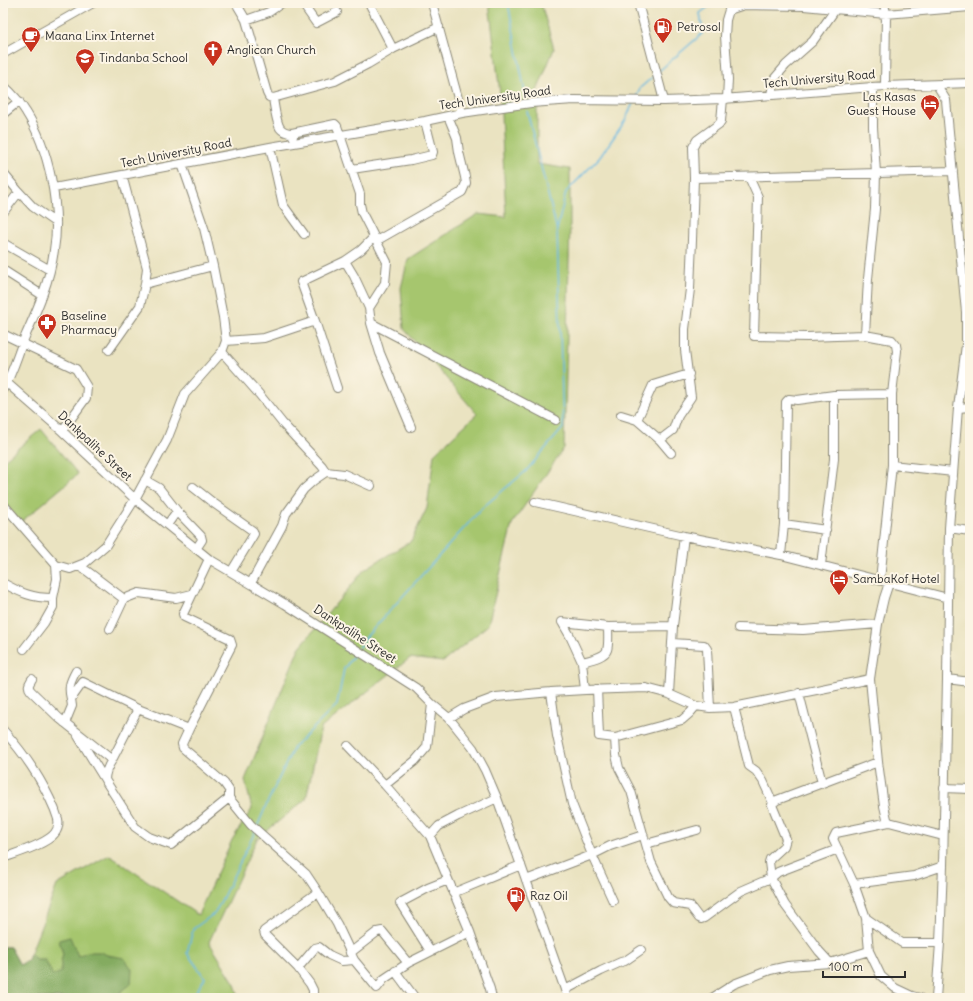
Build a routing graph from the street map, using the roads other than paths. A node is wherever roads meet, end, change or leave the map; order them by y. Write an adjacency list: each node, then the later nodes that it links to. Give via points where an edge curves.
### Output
1 (93, 3): 17 (street)
2 (236, 3): 14 (street)
3 (282, 3): 14 (street, via 269,12)
4 (302, 3): 12 (street, via 316,23)
5 (369, 3): 16 (street)
6 (432, 3): 15 (street)
7 (638, 3): 29 (street)
8 (884, 3): 13 (street)
9 (743, 4): 11 (street); 26 (street, via 729,10 726,20 728,79)
10 (970, 7): 13 (street)
11 (835, 10): 13 (street); 24 (street, via 813,41 774,79)
12 (337, 12)
13 (886, 14): 22 (street)
14 (246, 20): 25 (street, via 267,93)
15 (439, 28): 16 (street); 30 (street)
16 (393, 49): 25 (street, via 335,81)
17 (3, 54)
18 (970, 83): 20 (street, Tech University Road)
19 (937, 84): 20 (street, Tech University Road); 22 (street, Tech University Road); 27 (street)
20 (955, 84): 27 (street)
21 (3, 85): 28 (street)
22 (885, 86): 23 (street, Tech University Road)
23 (873, 87): 24 (street, Tech University Road); 42 (street)
24 (771, 95): 26 (street, Tech University Road)
25 (273, 98): 34 (street, via 280,128)
26 (725, 99): 29 (street, Tech University Road); 45 (street, via 720,121 693,147)
27 (946, 100): 40 (street)
28 (19, 101): 31 (street); 46 (street, via 39,138)
29 (664, 101): 30 (street, Tech University Road, via 574,100)
30 (462, 113): 32 (street, Tech University Road)
31 (3, 114)
32 (448, 116): 33 (street, Tech University Road); 51 (street, via 457,138 466,178 462,192)
33 (425, 121): 35 (street, Tech University Road); 39 (street, via 432,155)
34 (292, 133): 35 (street, via 335,124); 36 (street)
35 (340, 135): 36 (street, Tech University Road); 39 (street)
36 (295, 143): 37 (street, Tech University Road)
37 (270, 147): 38 (street, Tech University Road); 50 (street, via 283,205)
38 (182, 164): 43 (street, Tech University Road); 54 (street, via 204,228)
39 (352, 169): 51 (street, via 360,194 362,213)
40 (953, 172): 42 (street); 74 (street, via 966,312 966,345)
41 (3, 173): 47 (street)
42 (876, 173): 44 (street); 63 (street)
43 (122, 175): 46 (street, Tech University Road); 57 (street, via 147,268)
44 (749, 177): 45 (street); 63 (street, via 758,197 754,336)
45 (694, 178): 68 (street, via 690,282 685,330)
46 (54, 188): 49 (street)
47 (19, 192): 48 (street); 49 (street)
48 (3, 211)
49 (56, 223): 56 (street)
50 (304, 234)
51 (375, 239): 53 (street); 59 (street, via 387,262 386,276 385,283)
52 (3, 243): 56 (street)
53 (345, 261): 59 (street); 60 (street, via 300,282)
54 (213, 266): 57 (street); 64 (street)
55 (3, 270): 58 (street)
56 (50, 270): 58 (street)
57 (145, 284): 66 (street, via 140,306)
58 (42, 296): 65 (street)
59 (369, 308): 61 (street)
60 (315, 321): 64 (street, via 264,338); 70 (street)
61 (371, 322): 76 (street); 78 (street, via 380,353)
62 (3, 334): 65 (street)
63 (865, 335): 71 (street, via 892,340 896,345)
64 (226, 341): 67 (street)
65 (22, 344): 69 (street); 79 (street, via 76,369 87,387 86,398)
66 (109, 350)
67 (222, 352): 83 (street); 85 (street, via 185,394 167,440)
68 (689, 374): 77 (street, via 653,385); 80 (street, via 691,397 678,416 673,430)
69 (5, 386): 79 (street, Dankpalihe Street)
70 (337, 388)
71 (892, 394): 72 (street); 82 (street)
72 (834, 395): 92 (street, via 790,399 786,402); 95 (street, via 834,459)
73 (970, 407): 74 (street)
74 (958, 408): 84 (street)
75 (621, 415): 77 (street)
76 (556, 420)
77 (637, 420): 80 (street)
78 (411, 426)
79 (62, 430): 88 (street, Dankpalihe Street)
80 (660, 440): 81 (street)
81 (671, 452)
82 (892, 465): 84 (street); 105 (street)
83 (326, 472): 86 (street, via 344,474); 107 (street, via 304,489 286,514)
84 (953, 472): 94 (street)
85 (145, 480): 88 (street); 91 (street, via 159,488)
86 (371, 486)
87 (193, 487): 104 (street, via 253,531 254,534)
88 (135, 499): 93 (street, Dankpalihe Street); 103 (street, via 106,545)
89 (535, 502): 97 (street)
90 (3, 504): 101 (street)
91 (177, 511): 93 (street); 98 (street, via 201,536 202,540)
92 (784, 524): 95 (street); 99 (street)
93 (167, 525): 98 (street, Dankpalihe Street)
94 (949, 528): 96 (street); 111 (street)
95 (826, 530): 102 (street)
96 (970, 531)
97 (684, 536): 99 (street); 114 (street)
98 (196, 549): 100 (street, Dankpalihe Street)
99 (781, 555): 102 (street)
100 (209, 559): 104 (street, Dankpalihe Street); 109 (street)
101 (56, 565): 103 (street, via 70,570); 110 (street, via 57,579)
102 (821, 565): 105 (street)
103 (78, 566): 112 (street)
104 (231, 572): 107 (street, Dankpalihe Street)
105 (880, 580): 108 (street)
106 (3, 583): 110 (street, via 29,595)
107 (251, 583): 132 (street, Dankpalihe Street, via 416,688)
108 (889, 583): 111 (street); 113 (street)
109 (192, 594): 112 (street, via 176,598 139,593); 139 (street, via 184,617 230,639 232,645)
110 (53, 598): 119 (street, via 53,607 44,623)
111 (948, 598): 123 (street)
112 (124, 600): 117 (street)
113 (878, 624): 116 (street, via 803,630); 124 (street)
114 (673, 626): 115 (street); 118 (street)
115 (608, 627): 120 (street, via 605,653); 120 (street, via 562,622)
116 (738, 628)
117 (110, 629)
118 (672, 644): 130 (street); 135 (street, via 704,645 707,649)
119 (24, 649)
120 (582, 662): 127 (street)
121 (76, 671): 131 (street, via 70,682)
122 (32, 679): 138 (street, via 28,685 30,691)
123 (947, 679): 125 (street); 149 (street)
124 (870, 680): 129 (street); 145 (street)
125 (970, 682)
126 (597, 689): 127 (street); 130 (street, via 646,688); 142 (street, via 599,736)
127 (585, 690): 128 (street)
128 (551, 692): 137 (street, via 496,697 464,709); 161 (street, via 557,736 572,804)
129 (798, 693): 134 (street); 147 (street)
130 (669, 694): 133 (street)
131 (71, 699): 136 (street, via 83,682); 138 (street, via 72,706)
132 (432, 704): 137 (street, Dankpalihe Street); 148 (street, via 427,747 415,761)
133 (696, 706): 135 (street); 142 (street, via 682,720)
134 (734, 707): 135 (street); 153 (street, via 749,766 763,781)
135 (710, 708)
136 (138, 709): 139 (street); 144 (street)
137 (449, 718): 152 (street, Dankpalihe Street, via 473,748)
138 (65, 724): 141 (street)
139 (189, 729): 151 (street, via 182,744 183,748 224,783 229,790)
140 (3, 730): 162 (street, via 40,780 55,810 58,828 54,835 44,842)
141 (75, 731): 144 (street); 146 (street)
142 (615, 738): 156 (street, via 619,768 631,791)
143 (348, 746): 148 (street)
144 (112, 760): 146 (street)
145 (878, 762): 147 (street); 154 (street, via 884,806)
146 (105, 780): 151 (street, via 135,827 150,837 171,845)
147 (822, 783): 153 (street)
148 (385, 785): 157 (street)
149 (944, 788): 150 (street); 158 (street)
150 (970, 789)
151 (229, 798): 169 (street, via 251,825 306,874)
152 (497, 798): 157 (street, via 439,826); 163 (street, Dankpalihe Street)
153 (773, 803): 165 (street, via 786,840 784,846 768,862)
154 (889, 822): 158 (street); 160 (street, via 836,834 833,839)
155 (697, 830): 159 (street)
156 (643, 835): 159 (street); 161 (street)
157 (430, 836): 166 (street)
158 (943, 836): 164 (street)
159 (646, 844): 165 (street, via 651,862 668,897 674,903 690,906 701,919 741,891)
160 (838, 849): 165 (street, via 778,872); 168 (street)
161 (592, 855): 167 (street); 171 (street)
162 (3, 858)
163 (521, 866): 167 (street, Dankpalihe Street); 170 (street)
164 (943, 866): 168 (street, via 914,876); 174 (street)
165 (772, 878): 180 (street, via 785,905)
166 (448, 880): 170 (street); 176 (street, via 400,903)
167 (526, 880): 183 (street, Dankpalihe Street)
168 (854, 884): 172 (street)
169 (318, 892): 178 (street, via 337,924); 181 (street, via 264,931)
170 (453, 893): 173 (street)
171 (614, 901)
172 (866, 918): 174 (street, via 902,943); 177 (street)
173 (470, 932): 176 (street); 186 (street)
174 (940, 943): 189 (street)
175 (641, 950): 183 (street, via 625,961 601,971)
176 (430, 951): 179 (street)
177 (869, 951): 180 (street); 188 (street, via 881,976 895,988)
178 (352, 957): 179 (street, via 377,932 382,931); 181 (street, via 342,961 319,947 315,948); 182 (street, via 377,988 384,979)
179 (408, 962): 182 (street)
180 (830, 963): 187 (street, via 770,970 734,984)
181 (298, 968): 184 (street, via 313,990)
182 (396, 971): 185 (street)
183 (567, 994)
184 (311, 998)
185 (415, 998)
186 (492, 998)
187 (712, 998)
188 (920, 998)
189 (936, 998)

